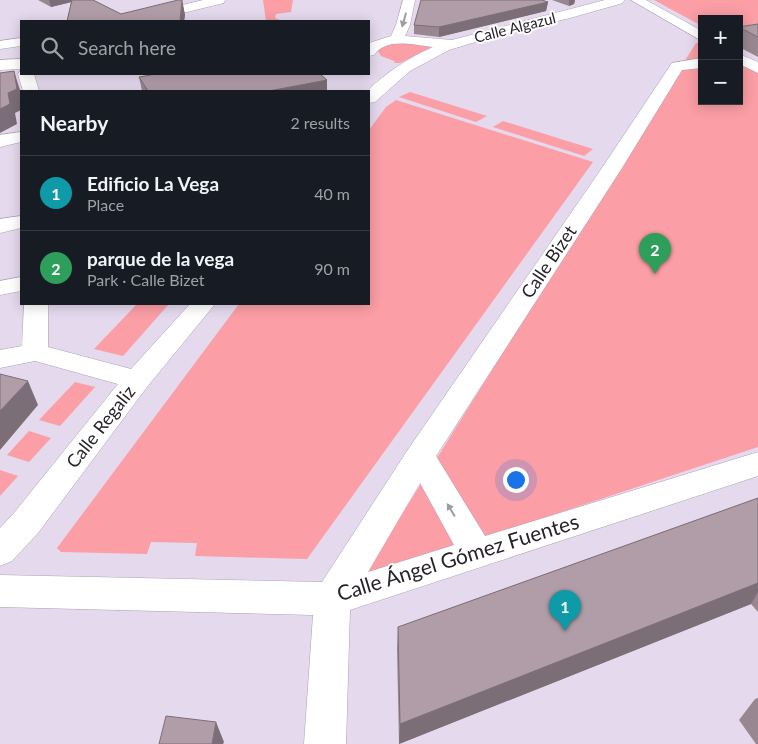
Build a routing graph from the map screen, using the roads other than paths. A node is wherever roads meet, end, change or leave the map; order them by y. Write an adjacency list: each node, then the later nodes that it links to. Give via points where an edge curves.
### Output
1 (219, 0): 7 (street)
2 (409, 0): 9 (street, one-way to 9)
3 (618, 0): 6 (street, Calle Algazul)
4 (637, 0): 8 (street)
5 (550, 6): 6 (street)
6 (574, 14): 13 (street, Calle Algazul)
7 (139, 20)
8 (698, 37)
9 (396, 40): 13 (street); 14 (street)
10 (698, 40): 19 (street, Calle Bizet, via 692,42)
11 (20, 42): 12 (street)
12 (1, 44)
13 (450, 48): 23 (street); 23 (street, via 450,59 445,63 423,69)
14 (370, 49)
15 (370, 53): 23 (street)
16 (743, 60): 22 (street)
17 (698, 63): 19 (street)
18 (0, 65): 20 (street)
19 (676, 66): 39 (street, Calle Bizet, via 616,162)
20 (20, 67)
21 (20, 67): 24 (street)
22 (758, 68)
23 (395, 69): 27 (street)
24 (0, 70)
25 (24, 75): 26 (street)
26 (31, 90)
27 (370, 97)
28 (20, 137): 29 (street)
29 (0, 141)
30 (20, 222): 31 (street)
31 (0, 226)
32 (20, 284): 33 (street)
33 (0, 288)
34 (36, 305): 36 (street)
35 (202, 305): 38 (street, Calle Regaliz)
36 (35, 352): 37 (street); 38 (street)
37 (0, 359)
38 (137, 380): 41 (street, Calle Regaliz, via 26,523)
39 (420, 456): 42 (street, one-way to 39); 44 (street, Calle Bizet)
40 (758, 464): 42 (street, Calle Ángel Gómez Fuentes)
41 (0, 550)
42 (476, 552): 44 (street, Calle Ángel Gómez Fuentes)
43 (0, 590): 44 (street, Calle Ángel Gómez Fuentes)
44 (332, 599): 45 (street)
45 (325, 744)

